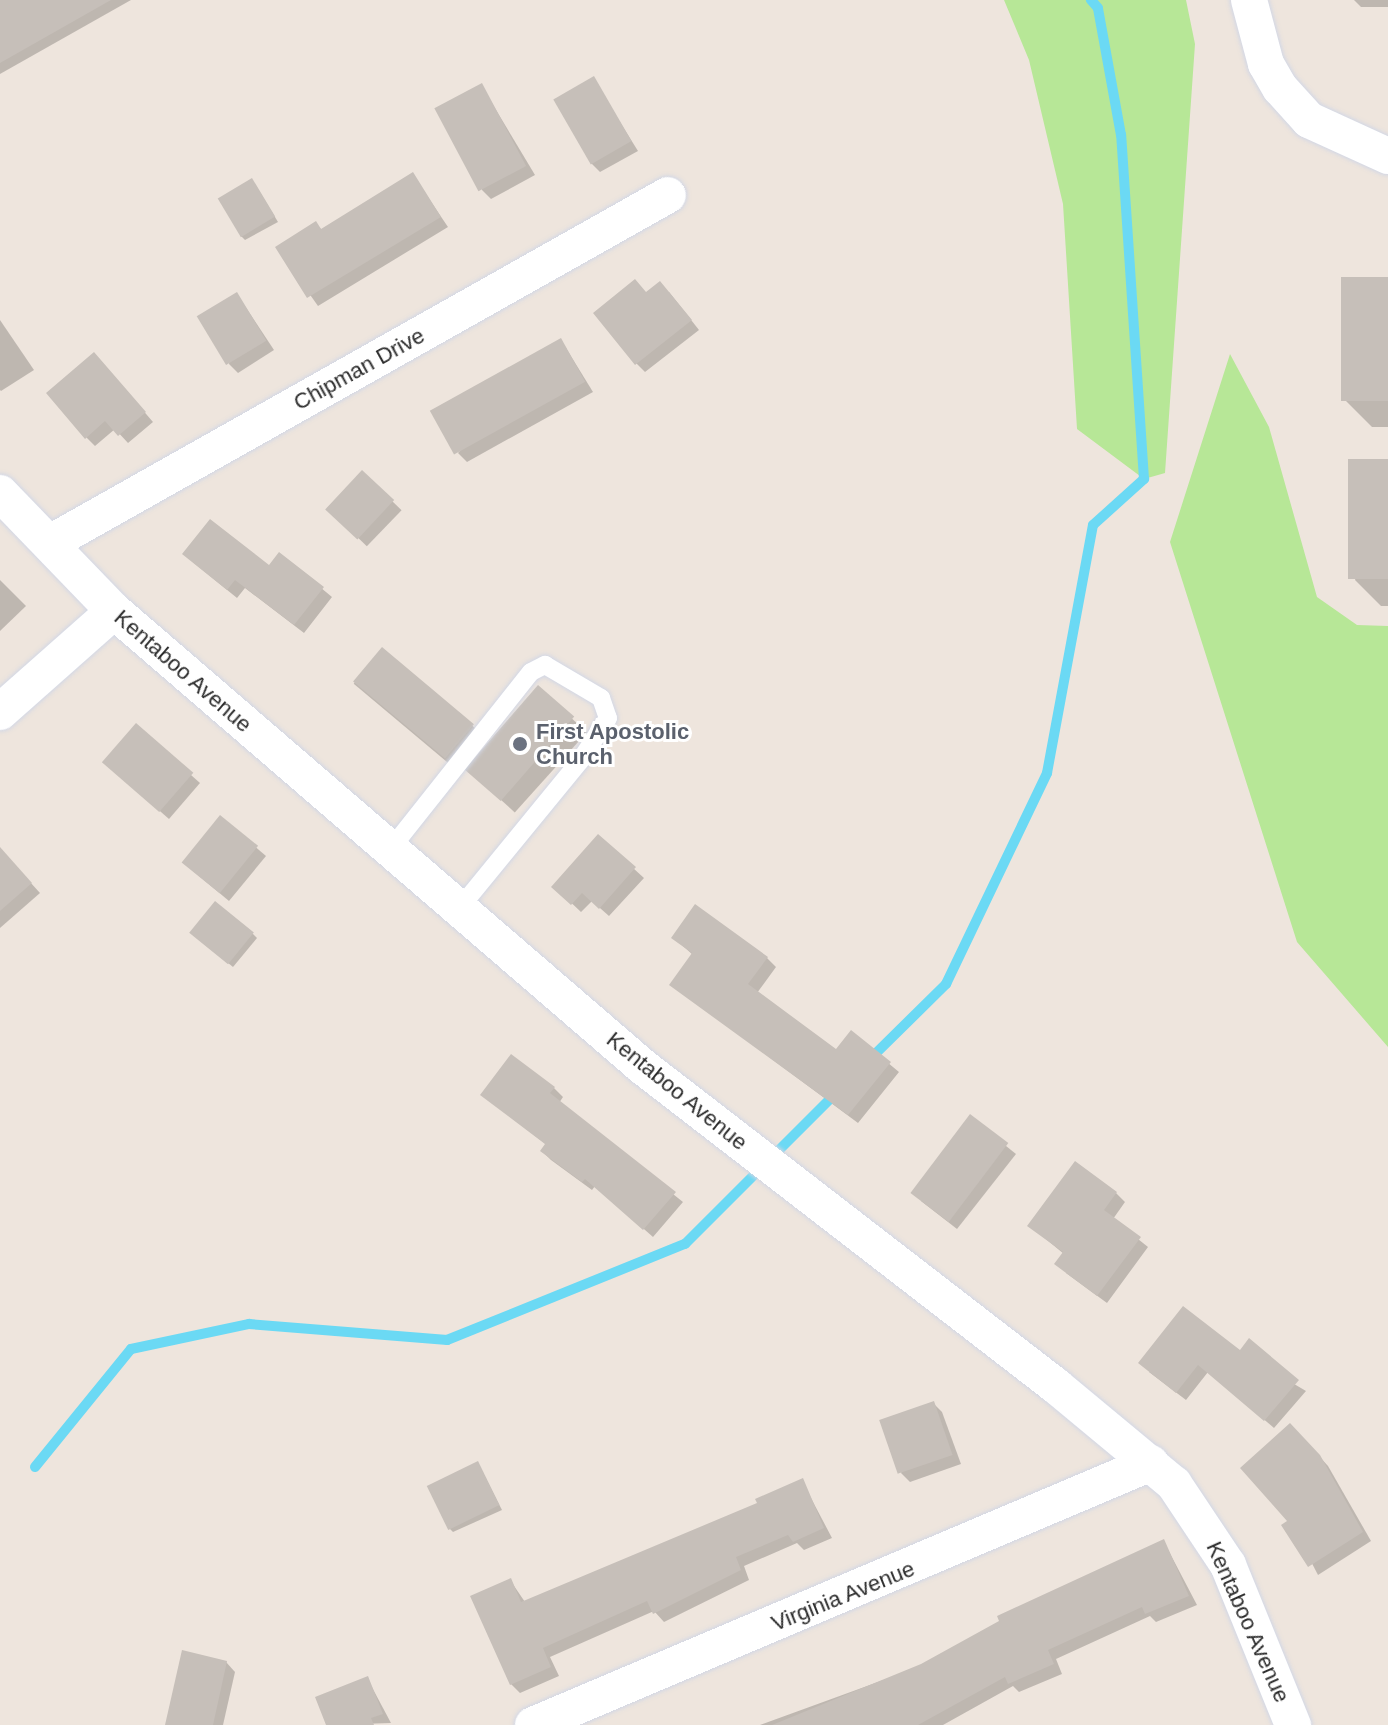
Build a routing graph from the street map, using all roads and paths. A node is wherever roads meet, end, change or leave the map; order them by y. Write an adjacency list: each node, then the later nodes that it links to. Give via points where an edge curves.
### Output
1 (1249, 0): 2 (street, via 1266,64 1280,88 1309,120)
2 (1388, 156)
3 (668, 195): 5 (street, Chipman Drive)
4 (3, 502): 5 (street, Kentaboo Avenue)
5 (50, 543): 6 (street, Kentaboo Avenue)
6 (114, 611): 7 (street); 8 (street, Kentaboo Avenue)
7 (0, 712)
8 (389, 851): 9 (street, Kentaboo Avenue); 9 (lane, via 531,672 545,665 601,698 608,718 580,761)
9 (458, 910): 10 (street, Kentaboo Avenue, via 643,1067)
10 (1151, 1463): 11 (street, Virginia Avenue); 12 (street, Kentaboo Avenue, via 1174,1484 1220,1552)
11 (533, 1725)
12 (1293, 1725)

